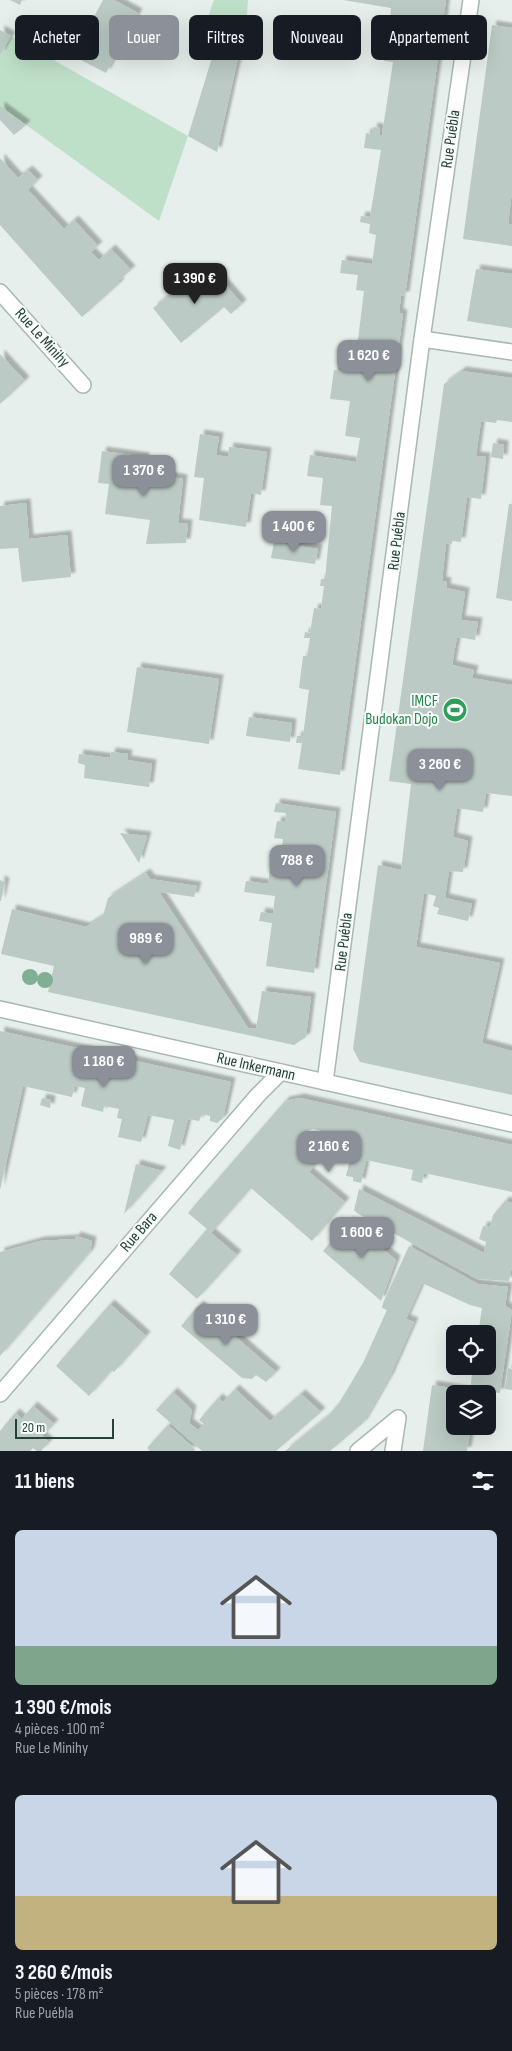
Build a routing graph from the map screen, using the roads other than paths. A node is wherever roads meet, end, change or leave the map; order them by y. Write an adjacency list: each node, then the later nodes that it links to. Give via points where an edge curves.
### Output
1 (471, 0): 3 (street, Rue Puébla)
2 (0, 292): 5 (street, Rue Le Minihy)
3 (422, 339): 4 (street); 8 (street, Rue Puébla)
4 (512, 352)
5 (83, 385)
6 (0, 1009): 7 (street, Rue Inkermann)
7 (281, 1072): 8 (street, Rue Inkermann); 10 (street, Rue Bara)
8 (325, 1082): 9 (street, Rue Inkermann)
9 (512, 1124)
10 (0, 1394)
11 (358, 1451): 12 (street, via 398,1418)
12 (393, 1451)

